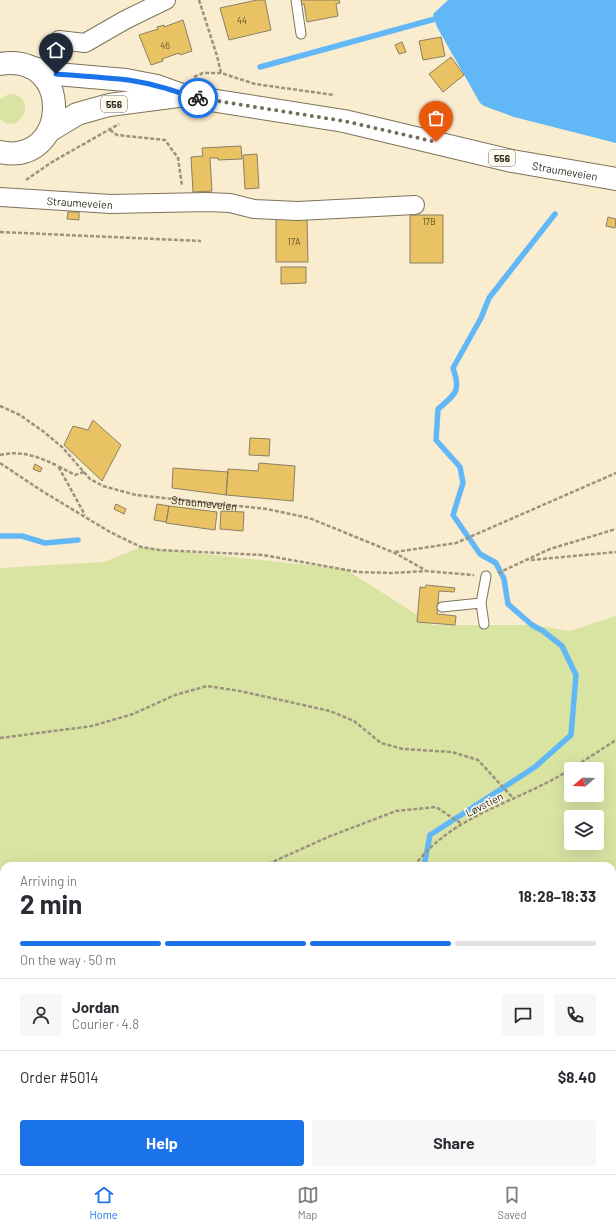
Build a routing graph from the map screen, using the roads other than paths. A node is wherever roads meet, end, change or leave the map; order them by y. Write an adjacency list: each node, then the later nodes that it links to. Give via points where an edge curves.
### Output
1 (166, 0): 4 (street, via 85,43)
2 (296, 0): 3 (lane)
3 (301, 34)
4 (59, 40)
5 (12, 61): 6 (main road, Straumeveien / 556, via 56,74 126,80 157,86); 7 (main road, 556, via 43,76 51,89 55,103 54,118)
6 (188, 87): 7 (main road, Straumeveien / 556, via 77,114); 9 (main road, Straumeveien / 556, via 512,161)
7 (49, 131): 8 (main road, 556, via 41,141 29,149)
8 (5, 157)
9 (616, 179)
10 (0, 197): 11 (street, Straumeveien, via 111,204 230,203 254,209 298,211)
11 (415, 205)
12 (486, 576): 13 (lane)
13 (481, 603): 14 (lane); 15 (lane)
14 (442, 607)
15 (484, 624)

